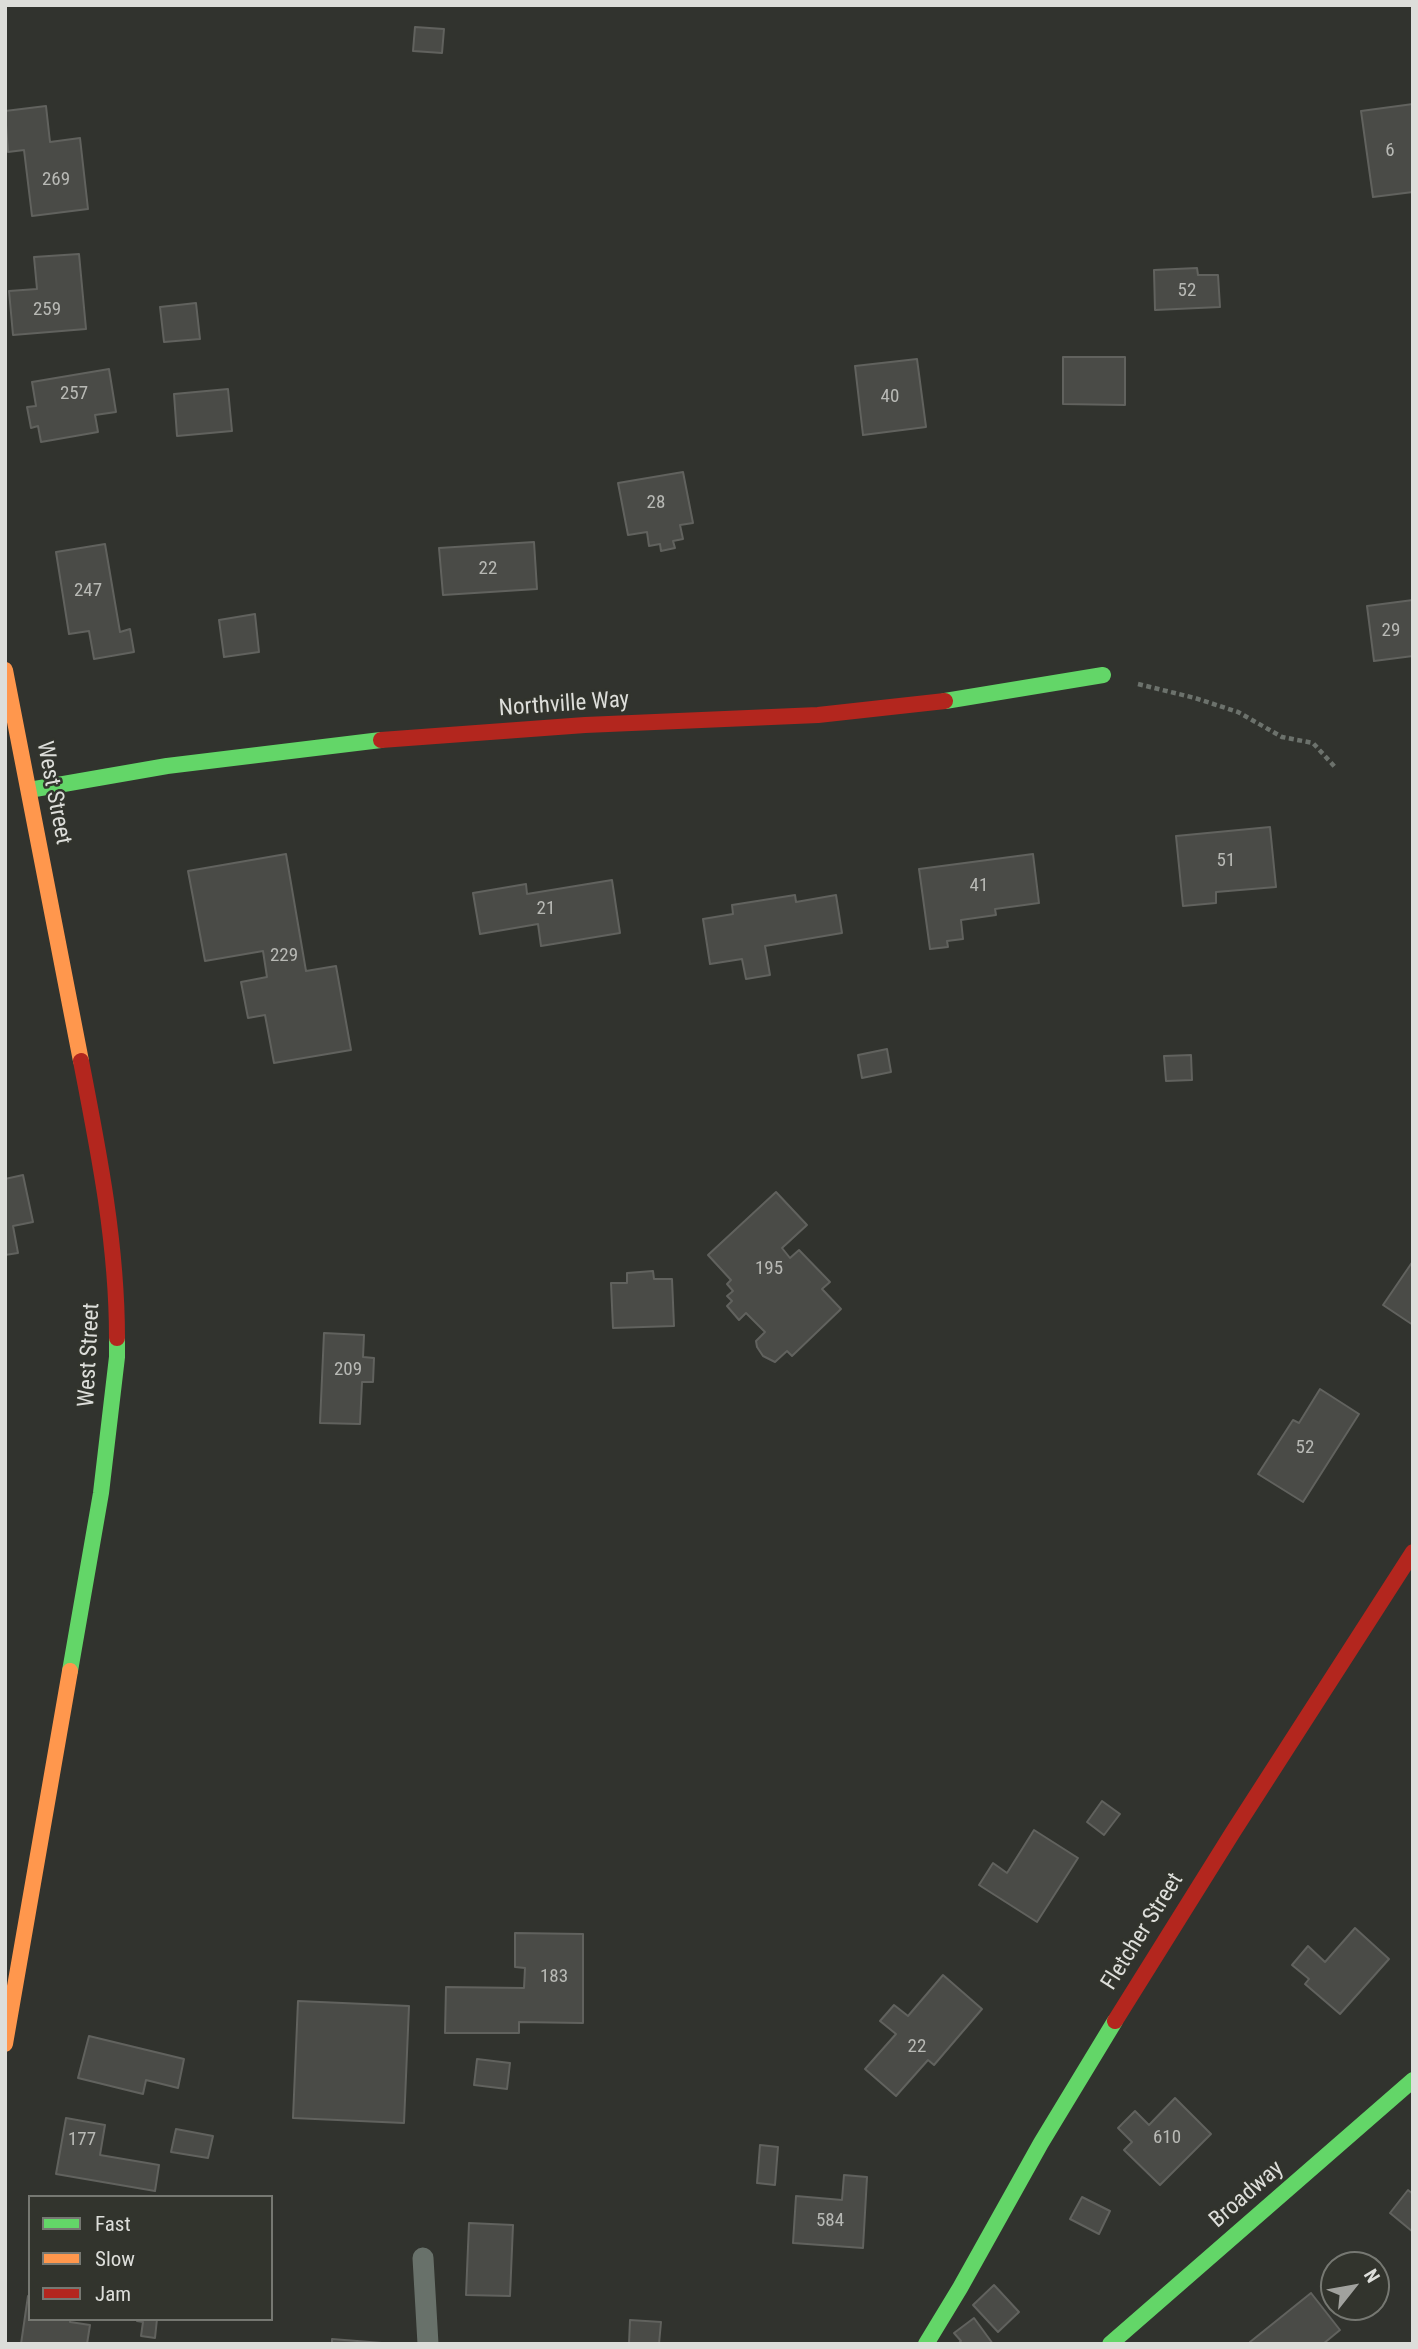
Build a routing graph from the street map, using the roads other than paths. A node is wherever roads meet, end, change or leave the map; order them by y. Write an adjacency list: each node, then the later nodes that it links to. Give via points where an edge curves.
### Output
1 (5, 670): 3 (street, West Street)
2 (1103, 675): 3 (street, Northville Way, via 851,712 585,725 294,748 106,774)
3 (29, 790): 5 (street, West Street, via 105,1182 117,1291 117,1357 101,1493)
4 (1413, 1552): 9 (street, Fletcher Street, via 1193,1893)
5 (5, 2044)
6 (1413, 2080): 10 (street, Broadway)
7 (423, 2258): 8 (lane)
8 (428, 2344)
9 (926, 2344)
10 (1110, 2344)

